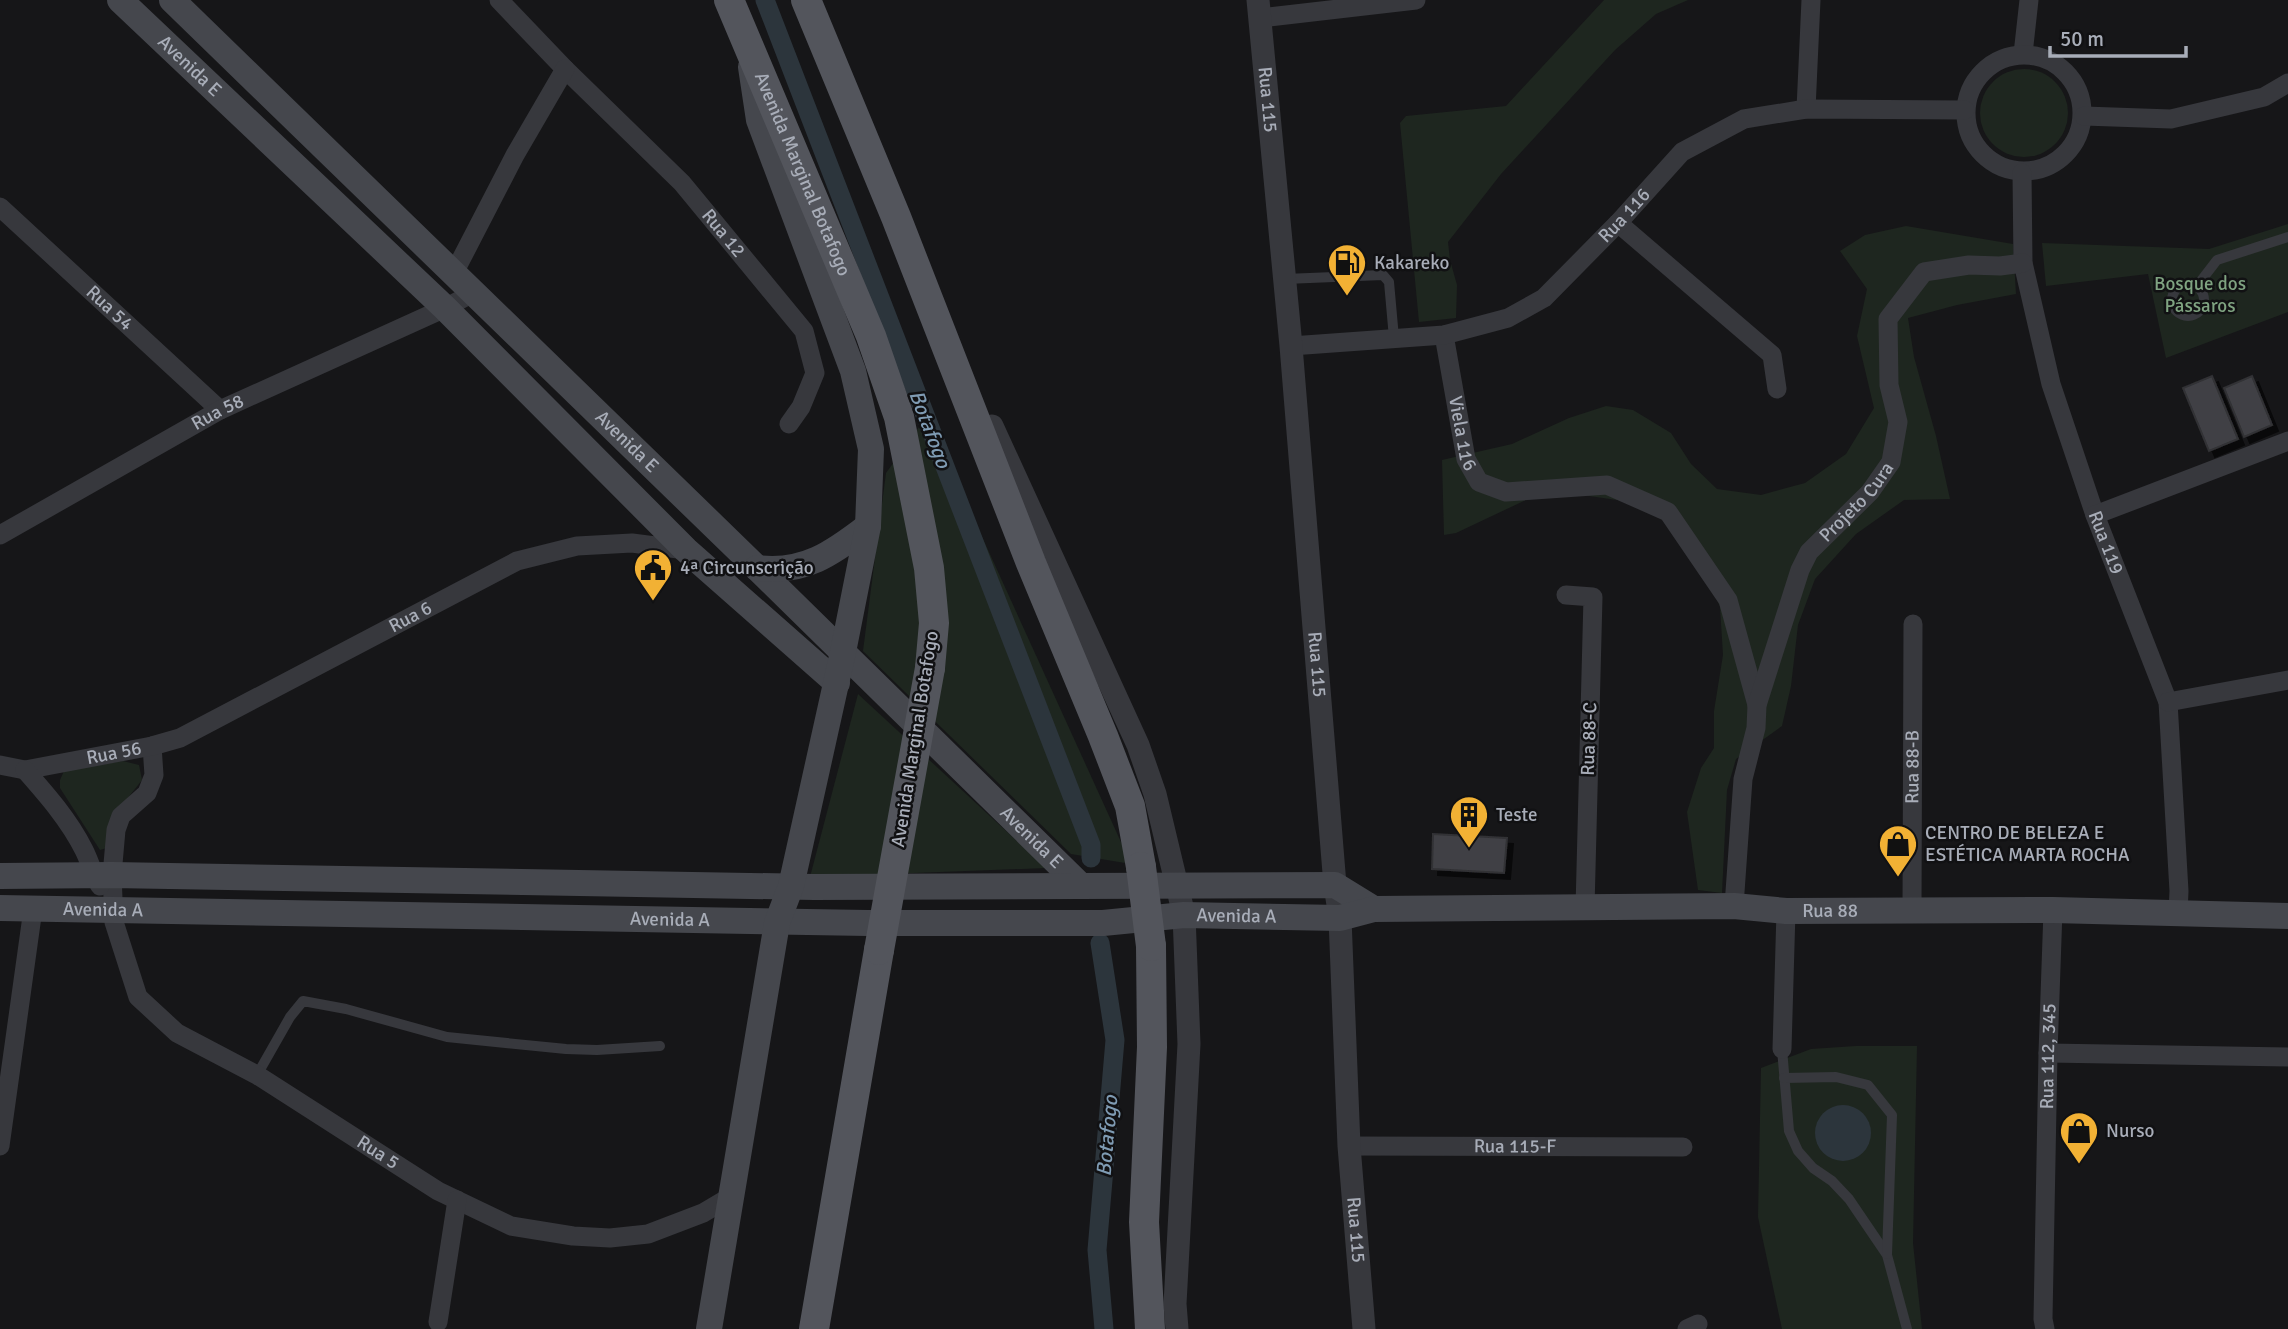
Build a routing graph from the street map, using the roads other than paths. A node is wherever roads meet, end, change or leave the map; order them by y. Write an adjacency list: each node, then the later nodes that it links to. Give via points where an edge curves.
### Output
1 (121, 0): 27 (main road, Avenida E)
2 (172, 0): 23 (main road, Avenida E)
3 (499, 0): 12 (street, Rua 12)
4 (729, 0): 10 (main road, Avenida Marginal Botafogo)
5 (806, 0): 19 (main road)
6 (1416, 0): 9 (street)
7 (1811, 0): 14 (street)
8 (2029, 0): 11 (street)
9 (1259, 9): 24 (street, Rua 115)
10 (749, 48): 37 (main road, Avenida Marginal Botafogo, via 759,120 853,371 871,449); 85 (main road, Avenida Marginal Botafogo, bridge, via 871,336 899,417 929,568 934,623 930,668)
11 (2023, 54): 15 (street, via 1995,62 1974,83); 16 (street, via 2054,62 2077,85)
12 (565, 69): 23 (street); 33 (street, Rua 12, via 682,183 804,331 815,373)
13 (2288, 83): 16 (street, via 2264,97 2171,119)
14 (1806, 109): 15 (street, Rua 116); 20 (street, Rua 116, via 1744,119 1682,152)
15 (1965, 110): 17 (street, via 1971,141 1992,164)
16 (2084, 116): 17 (street, via 2075,145 2052,166)
17 (2022, 173): 22 (street, Rua 119)
18 (0, 206): 32 (street, Rua 54)
19 (896, 217): 56 (street, via 1138,745); 86 (main road, bridge, via 1125,794 1142,867 1150,946 1152,1047 1144,1222)
20 (1618, 223): 28 (street, Rua 116, via 1544,298 1508,318); 31 (street, via 1772,355)
21 (2288, 237): 25 (lane, via 2217,260)
22 (2023, 264): 36 (street, Rua 119, via 2052,384); 47 (street, Projeto Cura, via 1924,272 1888,319 1889,385 1898,422 1891,462 1870,492 1810,552 1800,570)
23 (454, 273): 26 (main road, Avenida E)
24 (1284, 279): 29 (lane, via 1383,275 1389,282); 30 (street, Rua 115)
25 (2197, 286)
26 (473, 293): 27 (street, Rua 58); 40 (main road, Avenida E)
27 (445, 308): 32 (street, Rua 58); 39 (main road, Avenida E)
28 (1444, 335): 29 (street, Rua 116); 35 (street, Viela 116, via 1466,459 1479,482 1506,492)
29 (1394, 338): 30 (street, Rua 116)
30 (1291, 346): 54 (street, Rua 115)
31 (1777, 389)
32 (220, 410): 38 (street, Rua 58)
33 (789, 424)
34 (2288, 441): 36 (street)
35 (1607, 485): 47 (street, Projeto Cura, via 1668,512 1676,523 1728,600)
36 (2095, 515): 46 (street, Rua 119)
37 (868, 526): 40 (main road, via 837,550 810,563 777,570); 43 (main road, Avenida Marginal Botafogo)
38 (3, 530)
39 (686, 550): 45 (main road, Avenida E); 48 (street, Rua 6, via 632,543 577,546 517,561 180,738)
40 (757, 568): 43 (main road, Avenida E)
41 (1566, 595): 59 (street, Rua 88-C, via 1594,597)
42 (1913, 624): 65 (street, Rua 88-B)
43 (843, 652): 45 (main road, Avenida Marginal Botafogo); 53 (main road, Avenida E)
44 (2288, 680): 46 (street)
45 (836, 683): 55 (main road, Avenida Marginal Botafogo)
46 (2168, 702): 66 (street, Rua 119)
47 (1757, 705): 57 (street, Projeto Cura, via 1743,779)
48 (152, 746): 50 (street, Rua 56); 51 (street, Rua 56, via 154,775 147,793 121,816)
49 (0, 765): 50 (street, Rua 56)
50 (25, 770): 51 (street, Rua 56, via 60,811)
51 (102, 875): 52 (main road, Avenida A); 55 (main road, Avenida A); 62 (street, Rua 56)
52 (0, 876)
53 (1079, 884): 55 (main road, Avenida A); 56 (main road, Avenida A)
54 (1335, 885): 56 (main road, Avenida A); 61 (main road); 69 (street, Rua 115)
55 (790, 886): 70 (main road, Avenida Marginal Botafogo)
56 (1177, 886): 67 (street)
57 (1734, 906): 59 (main road, Rua 88); 64 (main road, Rua 88)
58 (0, 908): 60 (main road, Avenida A)
59 (1585, 908): 61 (main road, Rua 88)
60 (33, 909): 62 (main road, Avenida A); 77 (street)
61 (1374, 909): 69 (main road, Rua 88)
62 (114, 910): 70 (main road, Avenida A); 75 (street, Rua 5, via 138,997 177,1033)
63 (2053, 910): 65 (main road, Rua 88); 66 (main road, Rua 88); 73 (street, Rua 112, 345)
64 (1786, 911): 65 (main road, Rua 88); 72 (street)
65 (1912, 912)
66 (2178, 913): 68 (main road, Rua 88)
67 (1184, 915): 69 (main road, Avenida A); 70 (main road, Avenida A, via 1103,923); 87 (street, via 1189,1044)
68 (2288, 916)
69 (1340, 918): 78 (street, Rua 115)
70 (777, 923): 80 (main road, Avenida Marginal Botafogo)
71 (660, 1045): 75 (lane, via 566,1049 447,1037 303,1002)
72 (1782, 1049): 76 (lane)
73 (2048, 1053): 74 (street); 90 (street, Rua 112, 345)
74 (2288, 1057)
75 (257, 1075): 81 (street, Rua 5)
76 (1784, 1079): 82 (lane, via 1789,1131 1798,1151 1849,1199); 82 (lane, via 1836,1077 1868,1085 1892,1115)
77 (0, 1146)
78 (1349, 1146): 79 (street, Rua 115-F); 88 (street, Rua 115)
79 (1683, 1147)
80 (730, 1197): 81 (street, Rua 5, via 648,1234 610,1238 511,1226); 84 (main road, Avenida Marginal Botafogo)
81 (457, 1200): 83 (street)
82 (1887, 1255): 89 (lane)
83 (438, 1322)
84 (709, 1329)
85 (814, 1329)
86 (1150, 1329)
87 (1177, 1329)
88 (1364, 1329)
89 (1907, 1329)
90 (2045, 1329)

